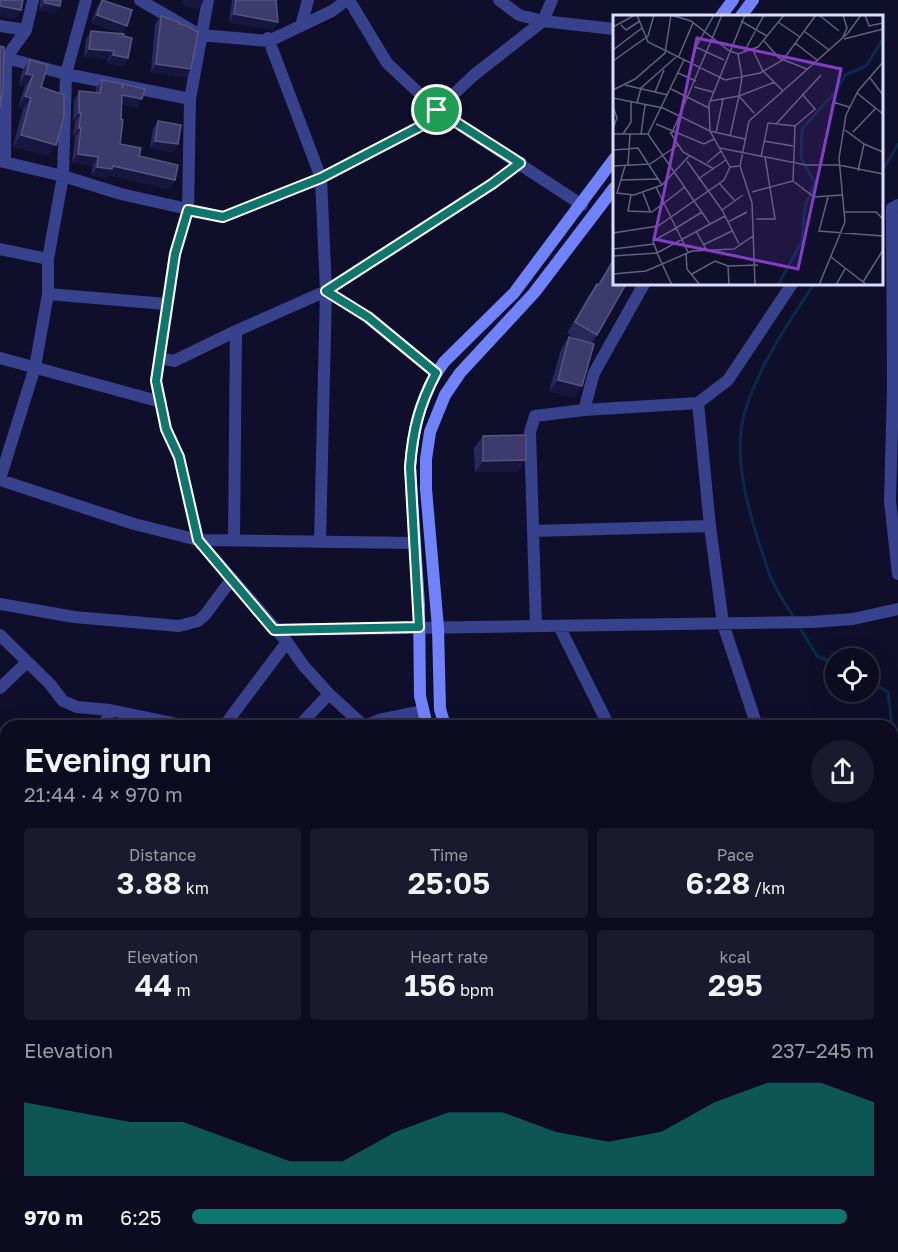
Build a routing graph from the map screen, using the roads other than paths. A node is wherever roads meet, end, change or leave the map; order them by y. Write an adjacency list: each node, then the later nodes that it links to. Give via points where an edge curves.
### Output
1 (33, 0): 17 (street)
2 (86, 0): 21 (street)
3 (140, 0): 18 (street)
4 (208, 0): 18 (street)
5 (308, 0): 15 (street)
6 (348, 0): 15 (street); 23 (street, via 387,63)
7 (499, 0): 13 (street, via 519,15)
8 (552, 0): 13 (street)
9 (733, 0): 11 (main road)
10 (753, 0): 12 (main road)
11 (722, 15)
12 (742, 15)
13 (543, 21): 16 (street); 23 (street, via 474,75)
14 (0, 26): 17 (street)
15 (301, 26): 19 (street)
16 (613, 29)
17 (26, 30): 20 (street)
18 (200, 35): 19 (street); 22 (street)
19 (268, 40): 28 (street)
20 (6, 58): 21 (street); 24 (street)
21 (66, 74): 22 (street); 27 (street)
22 (190, 99): 32 (street)
23 (437, 110): 26 (street); 28 (street, via 419,127)
24 (3, 161): 27 (street)
25 (613, 162): 30 (main road)
26 (520, 163): 30 (street); 37 (street)
27 (63, 176): 32 (street); 34 (street)
28 (321, 178): 32 (street, via 223,217); 37 (street)
29 (613, 191): 63 (main road, via 534,293 460,373 439,407 430,432 426,473)
30 (582, 205): 44 (main road, via 514,293)
31 (898, 205): 55 (street, via 892,208 890,501)
32 (188, 210): 39 (street)
33 (0, 249): 34 (street)
34 (48, 259): 38 (street)
35 (643, 285): 47 (street, via 594,373)
36 (791, 285): 46 (street, via 728,380)
37 (326, 291): 40 (street); 44 (street, via 368,317); 53 (street)
38 (48, 294): 39 (street); 43 (street)
39 (166, 304): 42 (street)
40 (236, 331): 42 (street, via 174,362); 52 (street)
41 (0, 358): 43 (street)
42 (160, 358): 45 (street, via 156,381)
43 (35, 367): 45 (street); 48 (street)
44 (436, 373): 54 (main road, via 419,409 411,448)
45 (161, 402): 51 (street, via 166,429 179,457)
46 (698, 403): 47 (street); 49 (street)
47 (584, 410): 50 (street, via 535,416 530,432)
48 (0, 479): 51 (street, via 134,524)
49 (710, 526): 50 (street); 59 (street)
50 (533, 531): 60 (street)
51 (198, 540): 52 (street); 56 (street)
52 (234, 540): 53 (street)
53 (320, 541): 54 (street)
54 (414, 543): 62 (main road)
55 (898, 574)
56 (231, 580): 57 (street, via 205,615 179,626 74,617); 64 (street)
57 (0, 604)
58 (898, 609): 59 (street, via 853,619)
59 (723, 624): 61 (street); 81 (street)
60 (536, 626): 61 (street); 63 (street)
61 (559, 626): 80 (street)
62 (419, 627): 63 (street); 64 (street); 71 (main road)
63 (438, 628): 79 (main road, via 439,700)
64 (274, 630): 66 (street)
65 (0, 635): 67 (street)
66 (287, 642): 69 (street); 74 (street)
67 (27, 663): 68 (street); 70 (street, via 63,701 77,707)
68 (0, 688)
69 (329, 694): 75 (street); 76 (street)
70 (110, 710): 72 (street); 73 (street)
71 (423, 711): 77 (street); 78 (main road)
72 (106, 720)
73 (158, 720)
74 (228, 720)
75 (304, 720)
76 (357, 720)
77 (379, 720)
78 (425, 720)
79 (444, 720)
80 (606, 720)
81 (755, 720)

